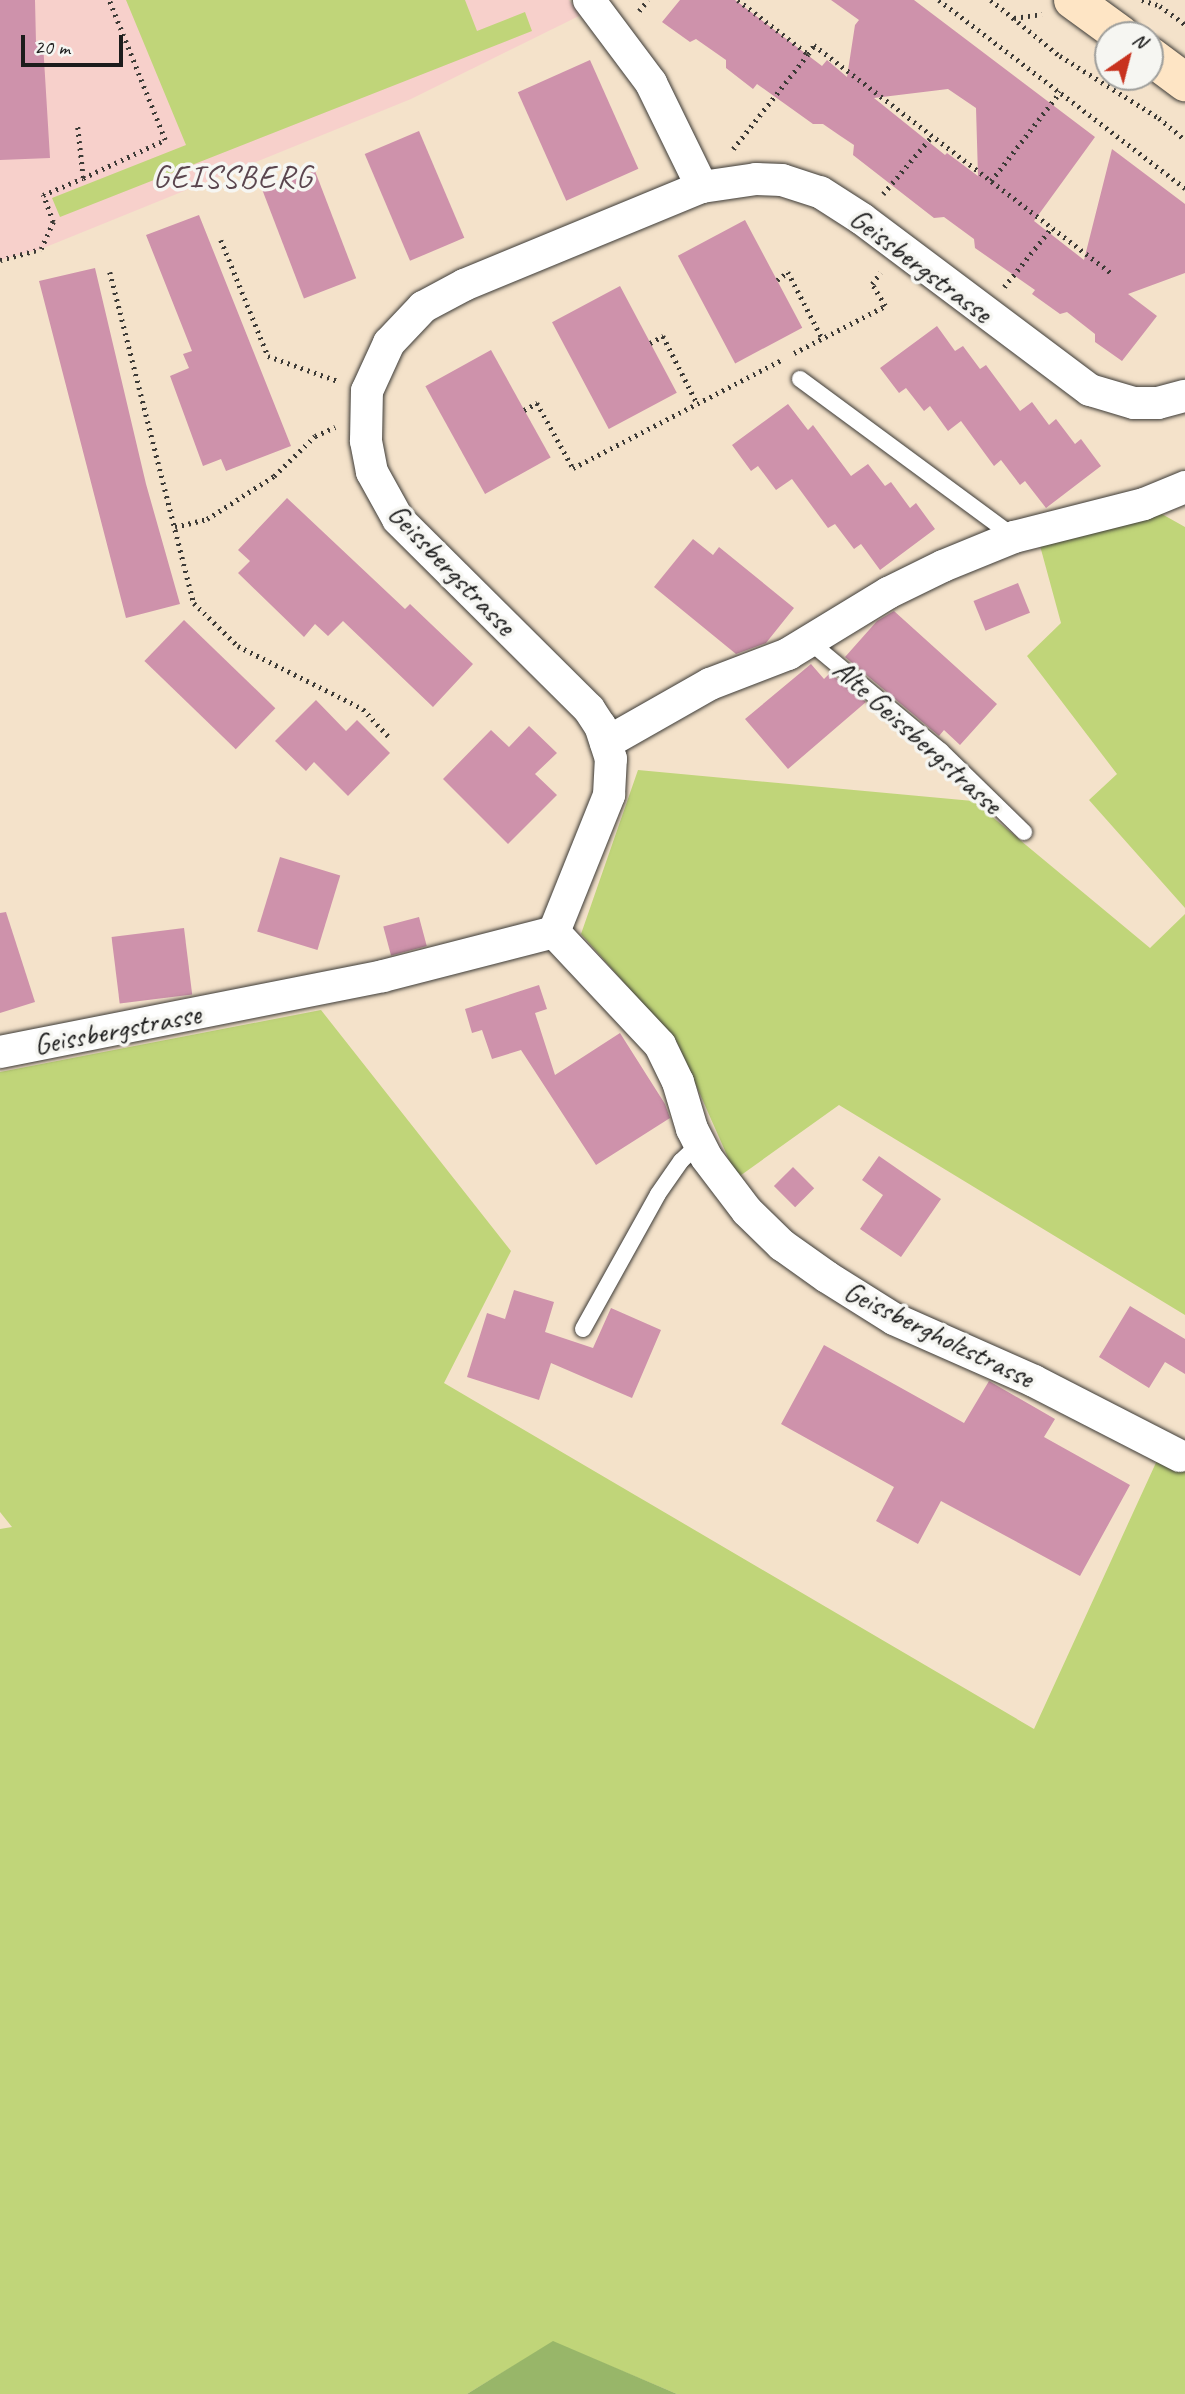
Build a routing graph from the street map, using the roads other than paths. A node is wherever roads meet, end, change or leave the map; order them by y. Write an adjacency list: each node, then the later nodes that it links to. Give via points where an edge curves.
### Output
1 (589, 0): 6 (street, via 651,83)
2 (1073, 0): 3 (main road)
3 (1102, 21)
4 (1164, 67): 5 (main road)
5 (1185, 82)
6 (702, 187): 8 (street, Geissbergstrasse, via 782,180 820,192 1090,390 1134,403); 12 (street, Geissbergstrasse, via 464,285 423,307 389,343 366,402 372,472 398,519 574,693 600,726)
7 (800, 379): 10 (lane)
8 (1185, 396)
9 (1185, 487): 10 (street, Alte Geissbergstrasse, via 1144,503)
10 (1014, 537): 11 (street, Alte Geissbergstrasse, via 909,582)
11 (810, 642): 12 (street, Alte Geissbergstrasse, via 710,684); 13 (lane, Alte Geissbergstrasse, via 941,751)
12 (606, 743): 14 (street, Geissbergstrasse, via 612,779 609,795)
13 (1024, 832)
14 (554, 932): 15 (street, Geissbergstrasse, via 383,976); 16 (street, Geissbergholzstrasse, via 660,1045)
15 (0, 1052)
16 (699, 1144): 17 (lane, via 658,1194); 18 (street, Geissbergholzstrasse, via 762,1226 859,1299)
17 (583, 1329)
18 (1180, 1455)

